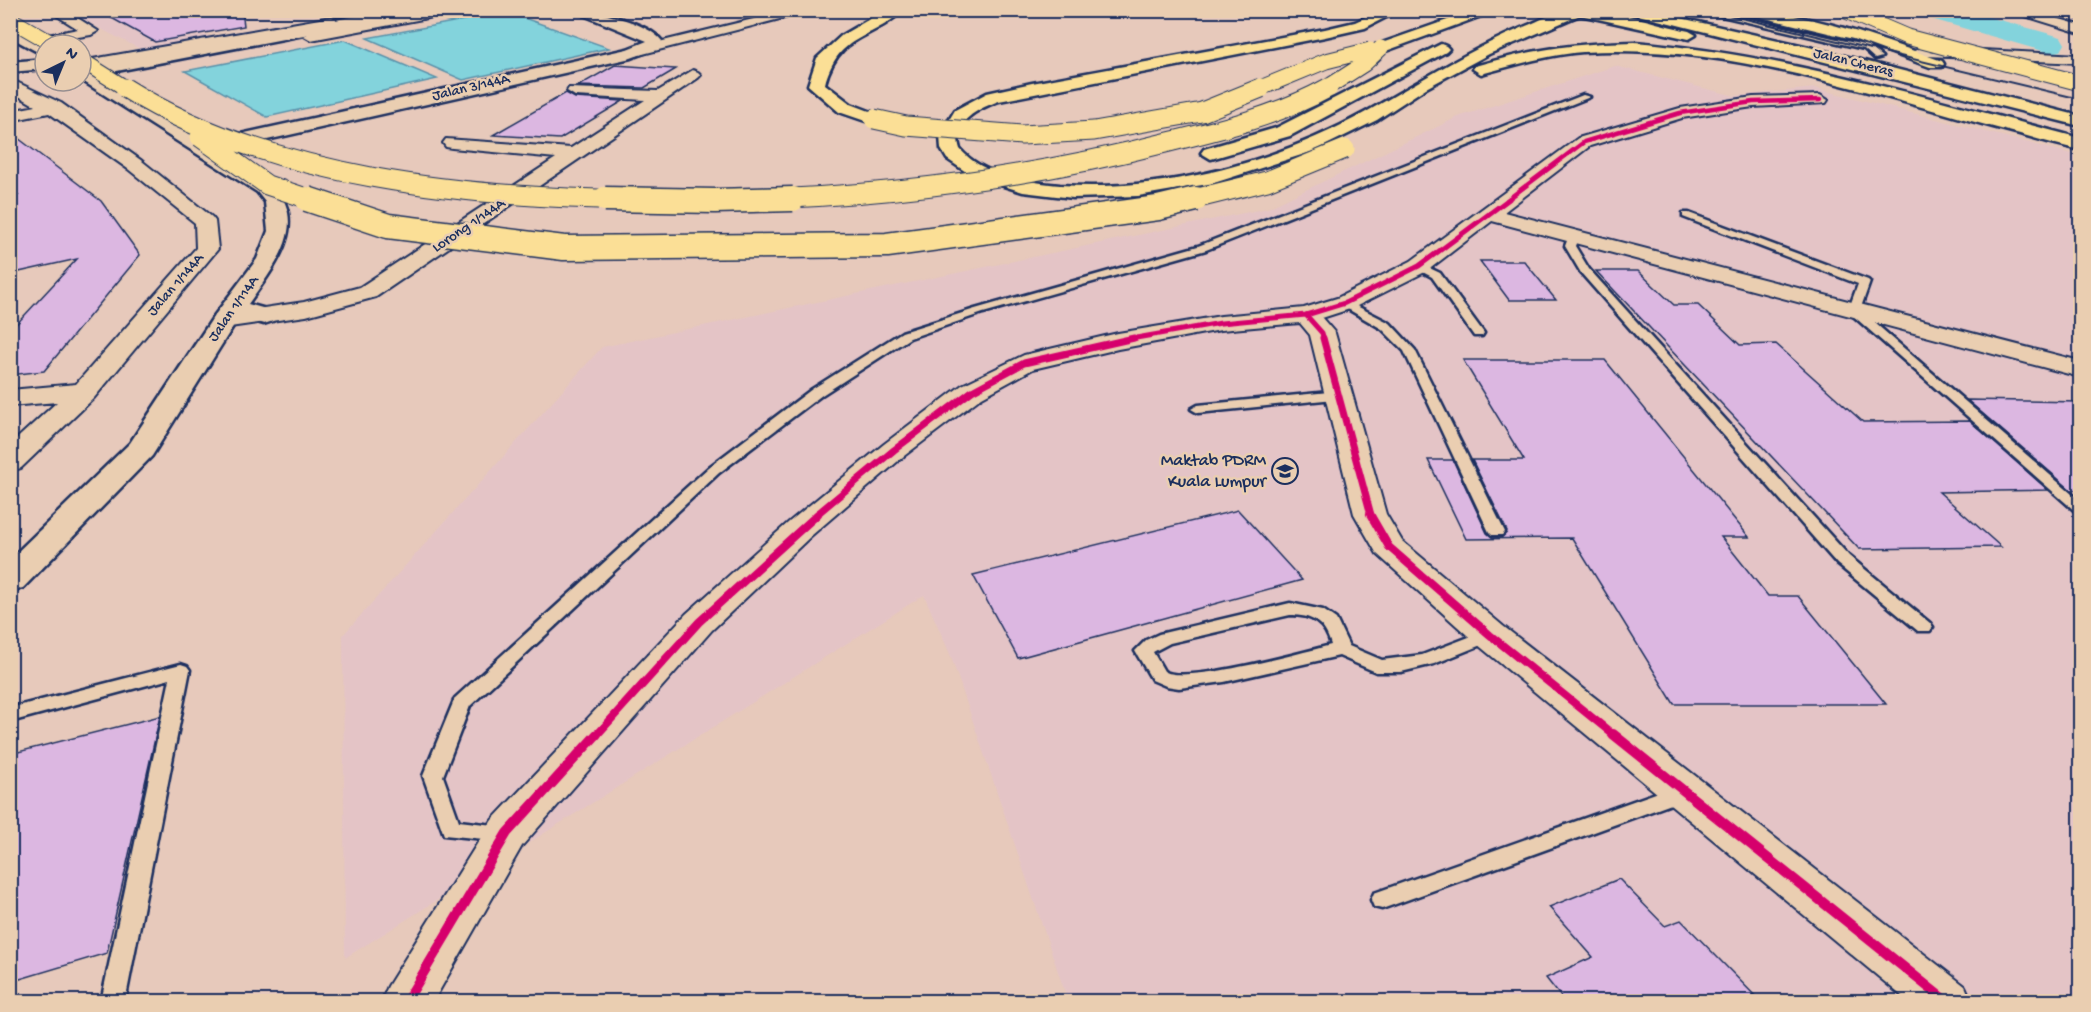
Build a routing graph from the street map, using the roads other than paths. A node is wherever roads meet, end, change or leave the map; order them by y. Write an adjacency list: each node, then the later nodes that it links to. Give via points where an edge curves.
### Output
1 (54, 10): 31 (street, via 91,31)
2 (163, 10): 3 (lane)
3 (203, 10)
4 (392, 10): 23 (street)
5 (413, 10): 23 (street)
6 (449, 10): 45 (street, via 174,61)
7 (578, 10): 33 (street)
8 (809, 10): 32 (street)
9 (896, 10): 38 (highway, bridge, via 847,38 822,61 816,85 845,108 906,126 1022,135 1094,131 1202,112 1326,61)
10 (1393, 10): 14 (highway, bridge, via 1360,25 1325,33 1016,92 970,107 958,116 948,142 962,164 984,175 1050,190 1136,191 1194,183 1241,171 1316,142 1508,38)
11 (1491, 10): 38 (highway)
12 (1534, 10): 29 (highway)
13 (1574, 10): 68 (highway)
14 (1582, 10)
15 (1618, 10): 22 (highway)
16 (1625, 10): 22 (highway, Jalan Cheras)
17 (1699, 10): 41 (lane, via 1866,47)
18 (1739, 10): 34 (highway)
19 (1844, 10): 54 (highway, bridge, via 1917,40)
20 (2012, 10): 24 (street)
21 (2058, 11): 24 (lane); 25 (lane)
22 (1663, 14): 41 (highway, Jalan Cheras); 66 (highway, Jalan Cheras)
23 (361, 15): 44 (street); 45 (street)
24 (2030, 15): 27 (street)
25 (2080, 16)
26 (10, 21): 30 (highway, bridge); 35 (highway, bridge)
27 (2080, 29)
28 (10, 30): 36 (street)
29 (1487, 30)
30 (33, 33)
31 (84, 33)
32 (704, 35): 33 (street); 40 (street)
33 (649, 36): 40 (street, Jalan 3/144A, via 655,41)
34 (1857, 36): 46 (street); 46 (highway, via 1923,60)
35 (33, 40)
36 (33, 42)
37 (1456, 43): 73 (highway, via 1283,132)
38 (1381, 48): 49 (highway, bridge, via 1365,66 1309,96 1240,124 1121,155 927,188 738,202 624,201 467,191 374,177 293,158 184,121)
39 (33, 50): 43 (street)
40 (631, 53): 71 (street, Jalan 3/144A)
41 (1878, 57): 62 (highway, Jalan Cheras)
42 (2079, 60): 46 (street)
43 (10, 61)
44 (93, 61)
45 (146, 61): 51 (street, Jalan 1/114A)
46 (1954, 62)
47 (33, 65): 48 (street)
48 (10, 67)
49 (93, 70)
50 (93, 70): 67 (highway, bridge)
51 (93, 71)
52 (693, 75): 59 (street, Lorong 1/144A)
53 (93, 80): 71 (street, Jalan 1/114A)
54 (2080, 83)
55 (10, 84): 63 (street, Jalan 1/144A)
56 (1452, 86): 70 (highway, via 1481,69 1538,54 1616,48 1673,50 1773,65)
57 (2008, 86): 62 (highway)
58 (575, 91): 59 (street)
59 (663, 96): 72 (street, Lorong 1/144A)
60 (1586, 97): 99 (lane, via 1202,248 906,335 817,392 714,470 462,703 433,776 451,829)
61 (1820, 100): 75 (street, via 1754,102 1680,113 1584,142)
62 (2078, 105)
63 (55, 107): 65 (street); 86 (street, Jalan 1/144A, via 131,159 205,221 207,249)
64 (1413, 109): 67 (highway, bridge, via 1345,149 1267,181 1158,208 887,245 755,247 564,248 388,226 267,185)
65 (10, 116)
66 (2080, 122)
67 (180, 123): 74 (highway, via 321,182 441,203 620,218 725,219 920,206 1034,194)
68 (2080, 130)
69 (452, 143): 72 (street)
70 (2080, 144)
71 (203, 148): 81 (street, Jalan 1/114A, via 264,188 275,201 279,231 268,260)
72 (576, 154): 83 (street, Lorong 1/144A, via 368,292)
73 (1190, 159)
74 (1160, 166)
75 (1489, 213): 77 (street); 78 (street)
76 (1686, 215): 80 (lane, via 1864,282)
77 (1574, 235): 80 (street); 94 (lane, via 1570,246 1585,271 1730,435 1844,560)
78 (1419, 266): 79 (street); 84 (lane, via 1436,276)
79 (1345, 303): 82 (street); 92 (lane, via 1386,326 1409,350)
80 (1854, 311): 85 (street); 91 (lane)
81 (228, 315): 83 (street); 93 (street, Jalan 1/114A, via 141,449)
82 (1306, 315): 87 (street, via 1322,333); 99 (street, via 1221,323 1108,343 1024,363 972,391 800,529 699,622)
83 (264, 316)
84 (1478, 333)
85 (2080, 369)
86 (84, 392): 88 (street); 90 (street, Jalan 1/144A)
87 (1339, 395): 89 (lane); 95 (street, via 1370,514 1389,547)
88 (10, 398)
89 (1198, 409)
90 (10, 462)
91 (2080, 508)
92 (1497, 532)
93 (10, 580)
94 (1924, 627)
95 (1490, 634): 96 (lane, via 1433,657 1388,667 1362,661); 98 (street)
96 (1341, 649): 96 (lane, via 1195,680 1167,681 1156,674 1144,651 1164,638 1290,609 1315,611 1336,630)
97 (10, 715): 101 (lane, via 181,670)
98 (1684, 791): 100 (lane); 103 (street)
99 (507, 833): 102 (street)
100 (1382, 900)
101 (113, 1002)
102 (406, 1002)
103 (1947, 1002)

